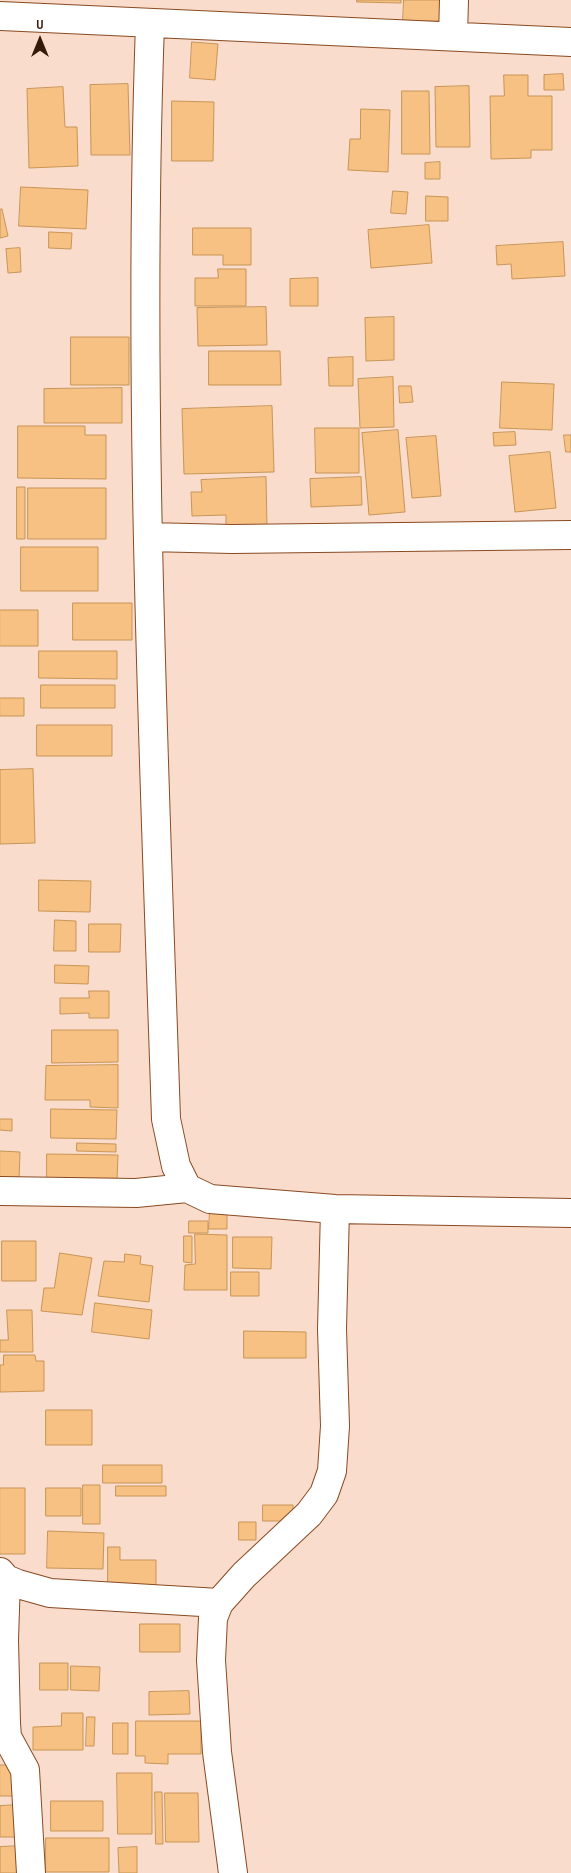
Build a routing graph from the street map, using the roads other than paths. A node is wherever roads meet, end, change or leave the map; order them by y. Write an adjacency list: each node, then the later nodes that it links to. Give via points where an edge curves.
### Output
1 (454, 0): 4 (street)
2 (9, 11): 3 (street)
3 (150, 24): 4 (street); 7 (street, via 144,264)
4 (453, 36): 5 (street)
5 (571, 42)
6 (571, 535): 7 (street)
7 (148, 537): 8 (street, via 166,1119 176,1166)
8 (187, 1188): 9 (street, via 136,1193); 10 (street, via 210,1199)
9 (0, 1191)
10 (335, 1209): 11 (street); 13 (street, via 332,1471 324,1494 309,1514)
11 (571, 1213)
12 (3, 1576): 13 (street, via 50,1593); 14 (street, via 7,1737 25,1770)
13 (219, 1603): 15 (street, via 212,1628 211,1660 217,1752)
14 (32, 1873)
15 (233, 1873)

